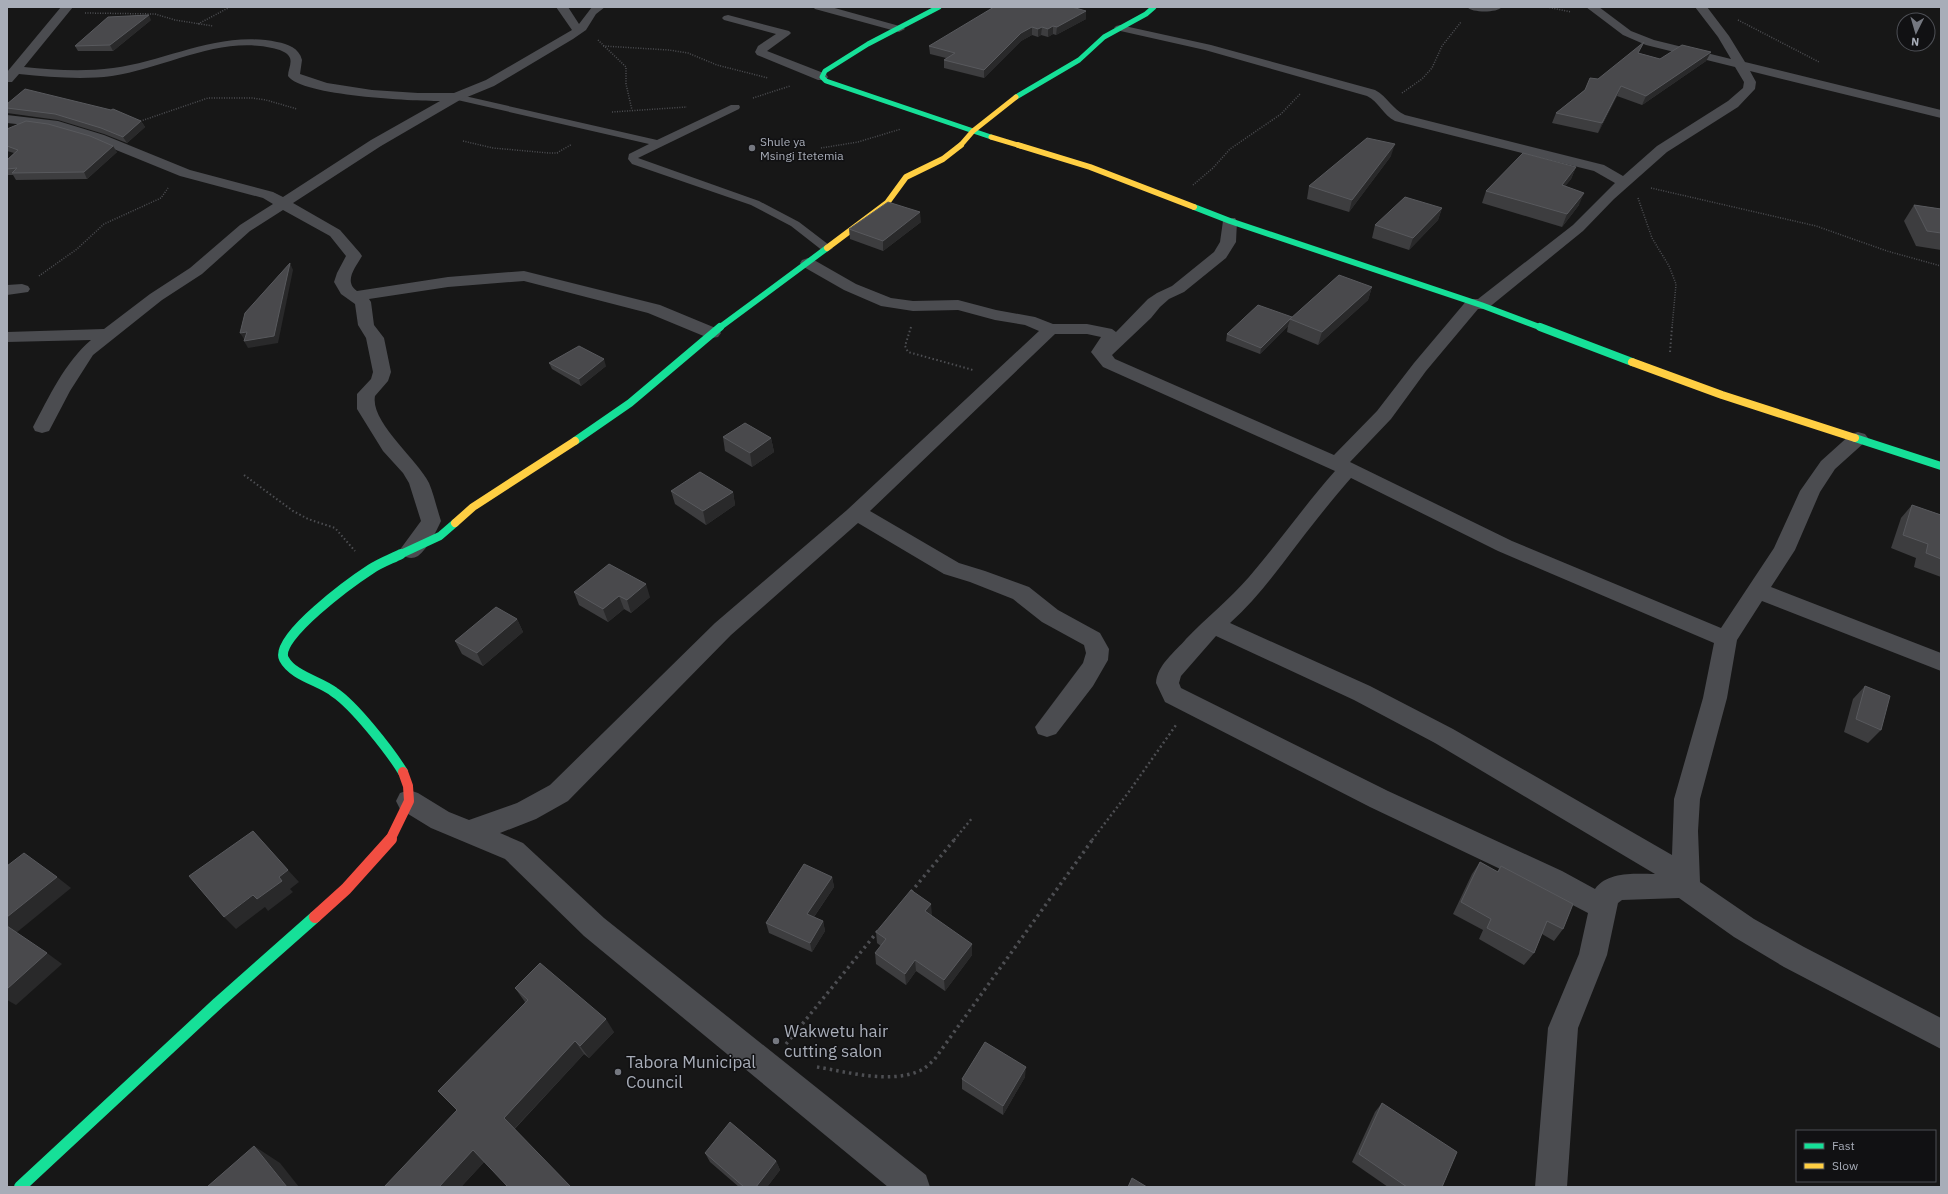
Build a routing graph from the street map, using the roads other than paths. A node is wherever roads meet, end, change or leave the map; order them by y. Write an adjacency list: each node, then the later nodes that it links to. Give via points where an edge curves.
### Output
1 (562, 7): 13 (street)
2 (599, 7): 13 (street, via 592,12)
3 (819, 7): 14 (street)
4 (939, 7): 14 (street)
5 (1154, 7): 12 (street)
6 (1475, 7): 7 (street)
7 (1496, 7)
8 (1592, 7): 15 (street, via 1612,20 1620,29 1637,38)
9 (1701, 7): 15 (street)
10 (64, 10): 16 (street)
11 (728, 18): 17 (street, via 785,33 761,52)
12 (1120, 28): 23 (street, via 1104,37 1079,60 1016,97); 25 (street, via 1207,47 1371,93 1379,97 1391,113 1400,118 1599,168)
13 (580, 29): 19 (street, via 490,83)
14 (899, 29): 17 (street, via 825,71)
15 (1739, 64): 21 (street); 25 (street, via 1750,82 1749,89 1733,104 1662,149)
16 (16, 70): 18 (street); 19 (street, via 84,74 114,72 191,51 257,41 278,45 292,52 297,61 294,76 309,83 378,93)
17 (822, 77): 23 (street, via 826,81)
18 (7, 80)
19 (456, 97): 24 (lane); 26 (street, via 376,143)
20 (735, 107): 24 (lane)
21 (1938, 115)
22 (7, 119): 26 (street, via 54,124 99,138 185,173)
23 (973, 131): 27 (street, via 1090,167); 28 (street, via 965,142 943,159 906,177 887,203)
24 (658, 143): 28 (lane, via 633,156 633,159 755,203 795,224)
25 (1629, 184): 31 (street, via 1578,228)
26 (283, 202): 30 (street, via 335,232 353,253 342,283); 34 (street, via 245,228 196,271 156,297)
27 (1230, 220): 31 (street); 36 (street, via 1228,242 1220,255 1178,289 1154,303)
28 (827, 248): 29 (street)
29 (808, 263): 32 (street, via 850,287 887,302 913,306 958,305 1029,321); 33 (street)
30 (356, 296): 33 (street, via 448,282 524,276 654,309); 42 (street, via 363,302 366,325 375,338 382,372 379,381 366,394 366,409 390,447 410,469 419,484 431,521 428,530)
31 (1478, 304): 38 (street, via 1686,381); 40 (street, via 1420,367)
32 (1051, 329): 36 (street, via 1080,328 1106,333 1110,336 1101,349); 41 (street)
33 (712, 333): 42 (street, via 630,403 473,507 440,536)
34 (108, 334): 35 (street); 37 (street, via 87,352 61,391)
35 (7, 337)
36 (1101, 356): 40 (street, via 1109,363)
37 (42, 427)
38 (1858, 438): 39 (street); 43 (street, via 1828,465 1810,491 1784,550)
39 (1941, 466)
40 (1343, 467): 44 (street, via 1257,582); 45 (street, via 1505,546)
41 (856, 512): 47 (street, via 952,569 1021,593 1050,616 1092,639 1098,653 1094,666); 49 (street, via 723,629 559,793 546,803 526,812)
42 (410, 551): 48 (street, via 372,568 314,613 292,633 282,656 297,671 336,692 402,769 408,786)
43 (1758, 591): 45 (street); 46 (street)
44 (1212, 625): 50 (street, via 1362,693 1444,736); 51 (street, via 1171,671 1167,687 1173,695)
45 (1726, 639): 50 (street, via 1715,698 1687,798)
46 (1941, 662)
47 (1047, 727)
48 (409, 801): 49 (street, via 440,820); 53 (street, via 391,839 346,888)
49 (468, 832): 54 (street, via 514,851 594,927)
50 (1685, 882): 51 (street, via 1615,889 1606,896); 52 (street, via 1744,928)
51 (1602, 907): 55 (street, via 1593,955 1563,1028)
52 (1941, 1034)
53 (20, 1187)
54 (914, 1187)
55 (1551, 1187)

